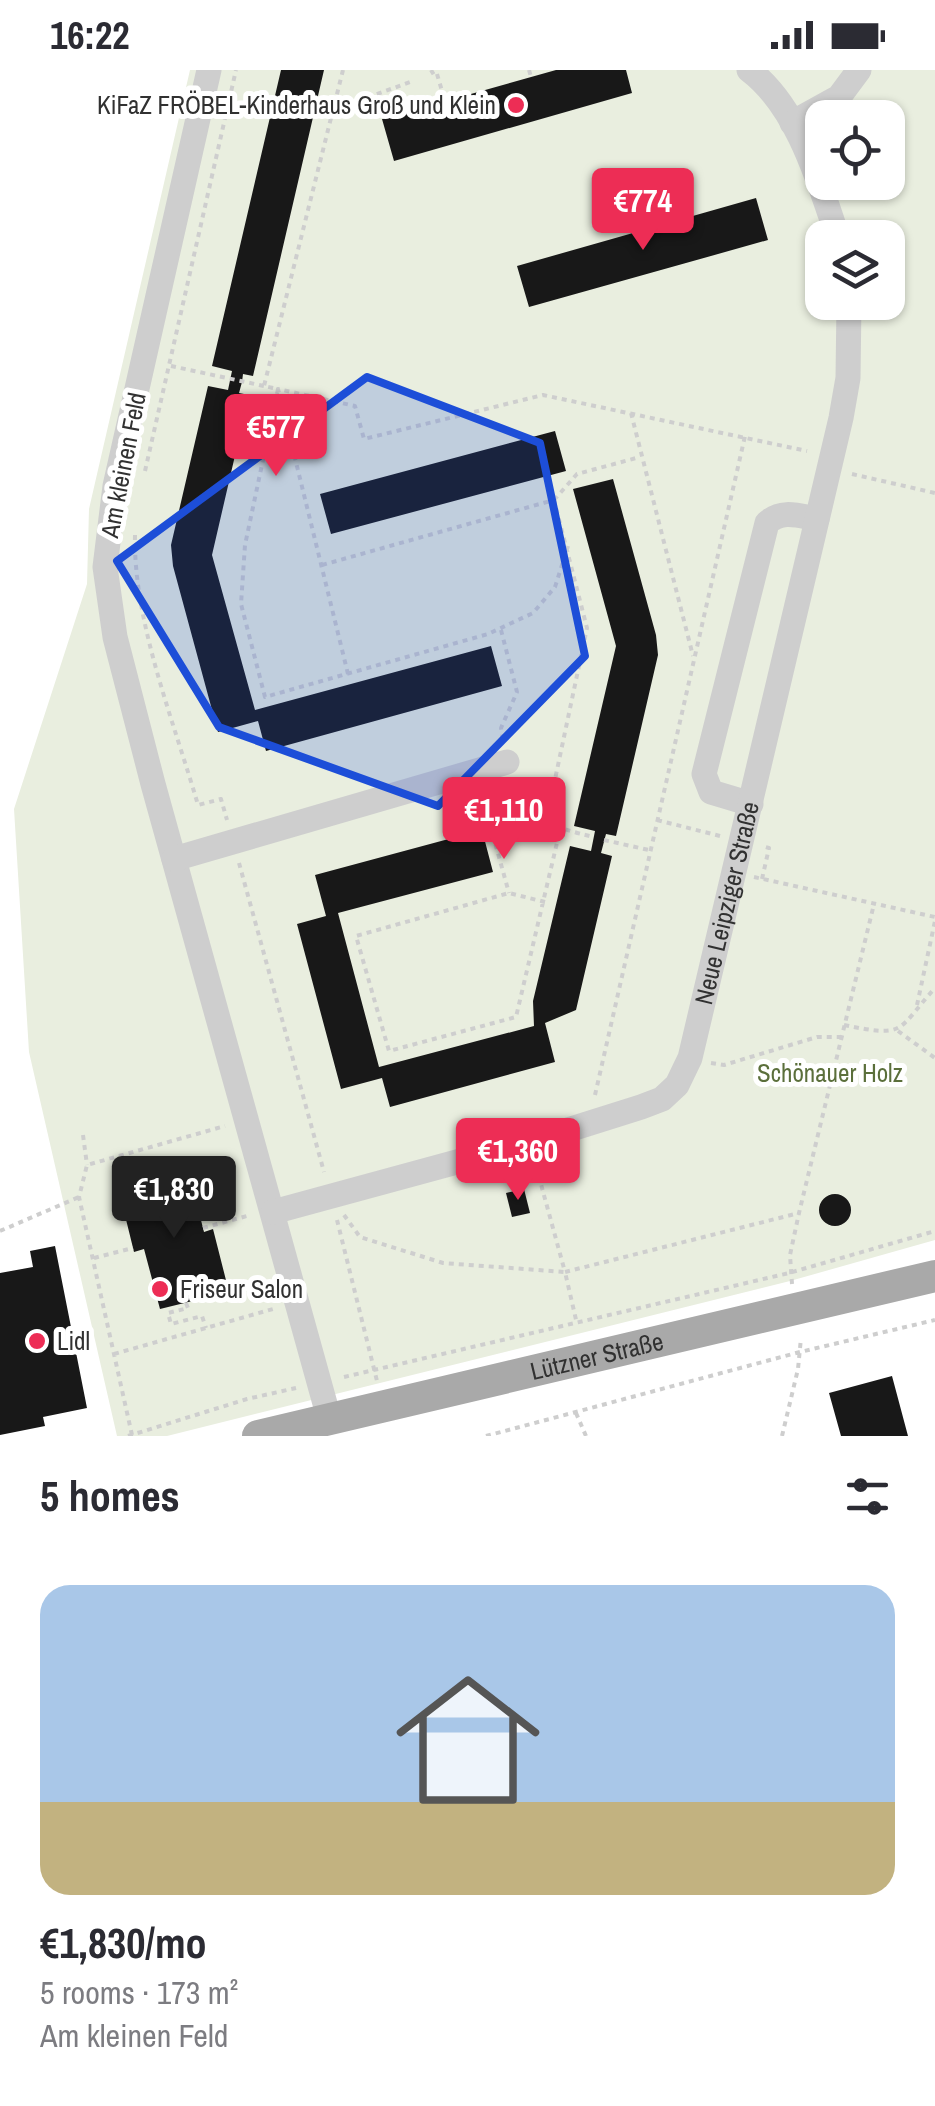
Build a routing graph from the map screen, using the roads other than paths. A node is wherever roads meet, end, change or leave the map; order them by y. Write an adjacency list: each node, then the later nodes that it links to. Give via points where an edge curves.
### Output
1 (210, 70): 10 (street, Am kleinen Feld, via 115,486 105,567 115,638)
2 (749, 70): 4 (street)
3 (859, 70): 4 (street, via 839,98)
4 (792, 123): 5 (street)
5 (832, 220)
6 (848, 320): 7 (street, Neue Leipziger Straße, via 848,378)
7 (817, 520): 9 (street, Neue Leipziger Straße); 9 (street, via 785,513 767,523 704,774 711,792)
8 (507, 762): 10 (street)
9 (751, 804): 11 (street, Neue Leipziger Straße, via 690,1058 662,1099 530,1142)
10 (174, 859): 11 (street, Am kleinen Feld)
11 (272, 1210): 13 (street, Am kleinen Feld)
12 (935, 1276): 13 (main road, Lützner Straße)
13 (329, 1418): 14 (main road, Lützner Straße)
14 (258, 1436)

